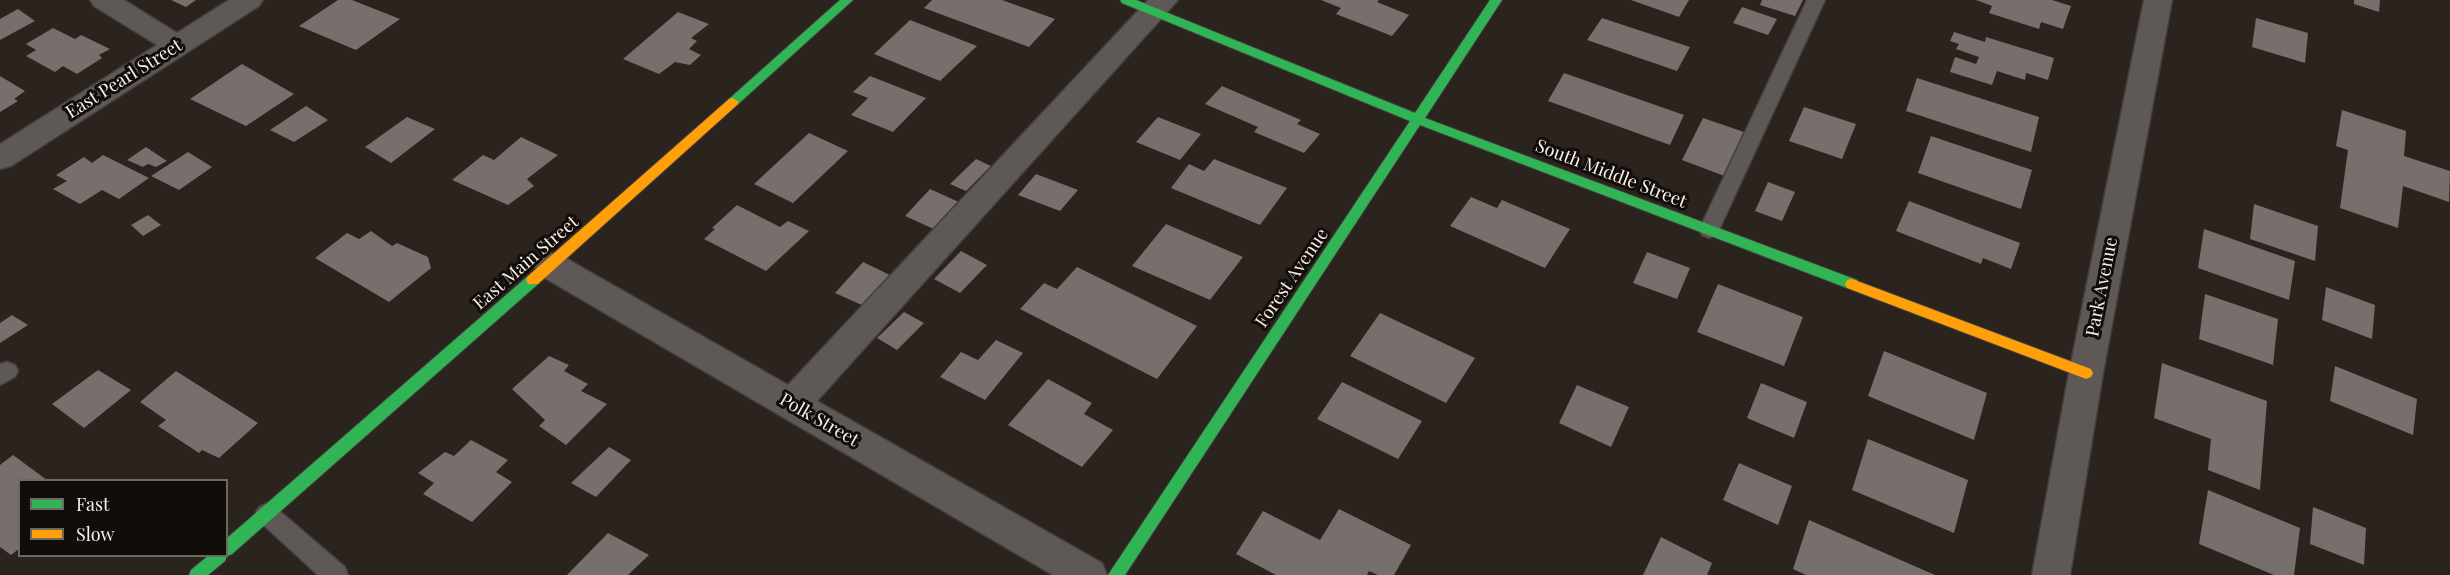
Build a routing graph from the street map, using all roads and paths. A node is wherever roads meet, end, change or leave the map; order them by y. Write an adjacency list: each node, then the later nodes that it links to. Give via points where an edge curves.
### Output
1 (104, 0): 8 (street)
2 (249, 0): 8 (street, East Pearl Street)
3 (847, 0): 12 (street, East Main Street)
4 (1497, 0): 9 (street, Forest Avenue)
5 (1816, 0): 11 (lane)
6 (2158, 0): 13 (street, Park Avenue)
7 (1148, 4): 9 (street, South Middle Street); 14 (street)
8 (177, 45): 10 (street, East Pearl Street)
9 (1419, 120): 11 (street, South Middle Street); 21 (street, Forest Avenue)
10 (0, 158)
11 (1709, 230): 13 (street, South Middle Street)
12 (550, 265): 14 (street, Polk Street); 15 (street, East Main Street)
13 (2086, 373): 22 (street, Park Avenue)
14 (792, 405): 20 (street, Polk Street)
15 (267, 514): 16 (street, East Main Street); 19 (lane)
16 (228, 547)
17 (217, 557): 18 (street)
18 (197, 575)
19 (336, 575)
20 (1088, 575)
21 (1116, 575)
22 (2051, 575)

